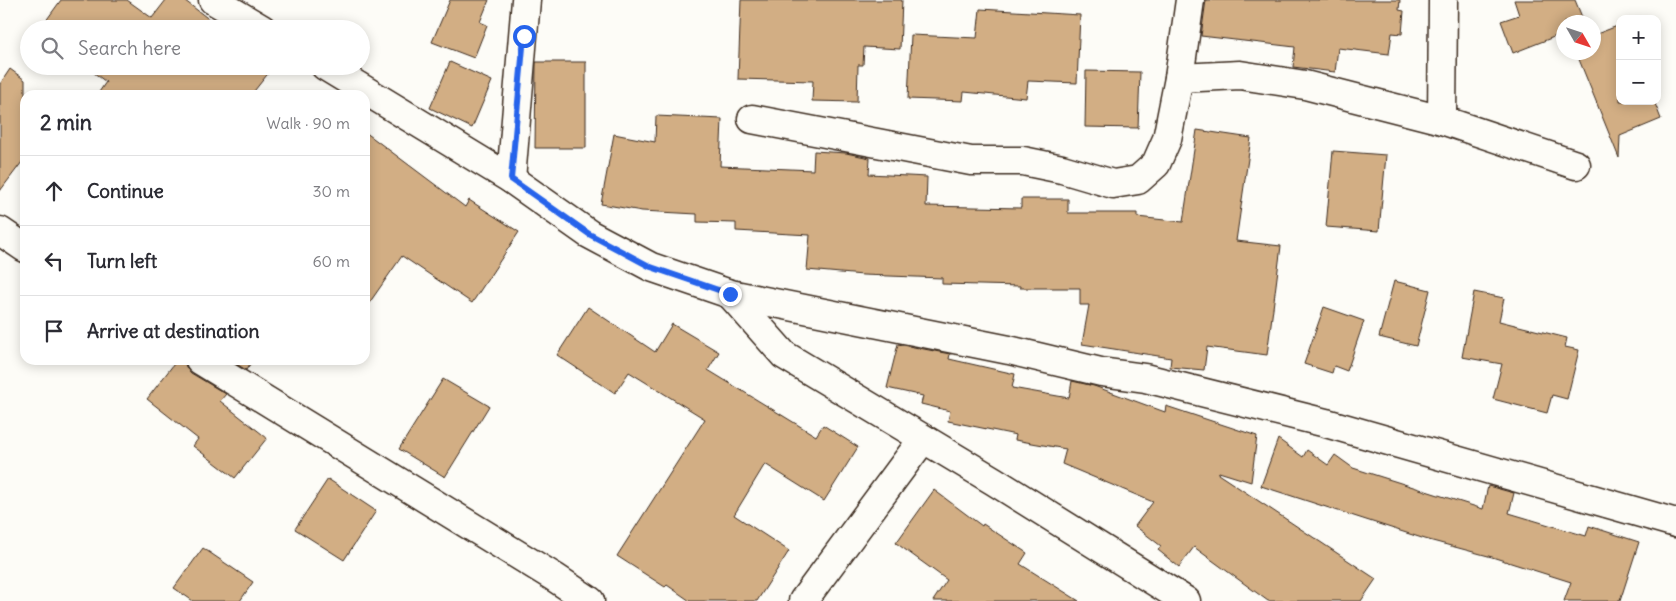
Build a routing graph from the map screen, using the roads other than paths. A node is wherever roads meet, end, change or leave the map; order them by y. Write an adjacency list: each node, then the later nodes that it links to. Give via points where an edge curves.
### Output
1 (213, 0): 5 (street)
2 (526, 0): 13 (street)
3 (1190, 0): 7 (street)
4 (1443, 0): 11 (street)
5 (247, 20)
6 (340, 75): 8 (street)
7 (1179, 78): 10 (street, via 1167,139 1156,164 1138,180 1113,184 1023,161 971,161); 11 (street, via 1240,75 1305,85)
8 (365, 90)
9 (370, 93): 13 (street)
10 (752, 119)
11 (1442, 120): 12 (street)
12 (1576, 165)
13 (511, 179): 16 (street, via 589,234 651,267)
14 (0, 231): 15 (street)
15 (20, 245)
16 (730, 294): 18 (street, via 784,355); 19 (street, via 1009,350 1101,372 1145,378 1326,423)
17 (208, 365): 20 (street)
18 (923, 439): 21 (street); 22 (street)
19 (1676, 523)
20 (590, 601)
21 (803, 601)
22 (1186, 601)

